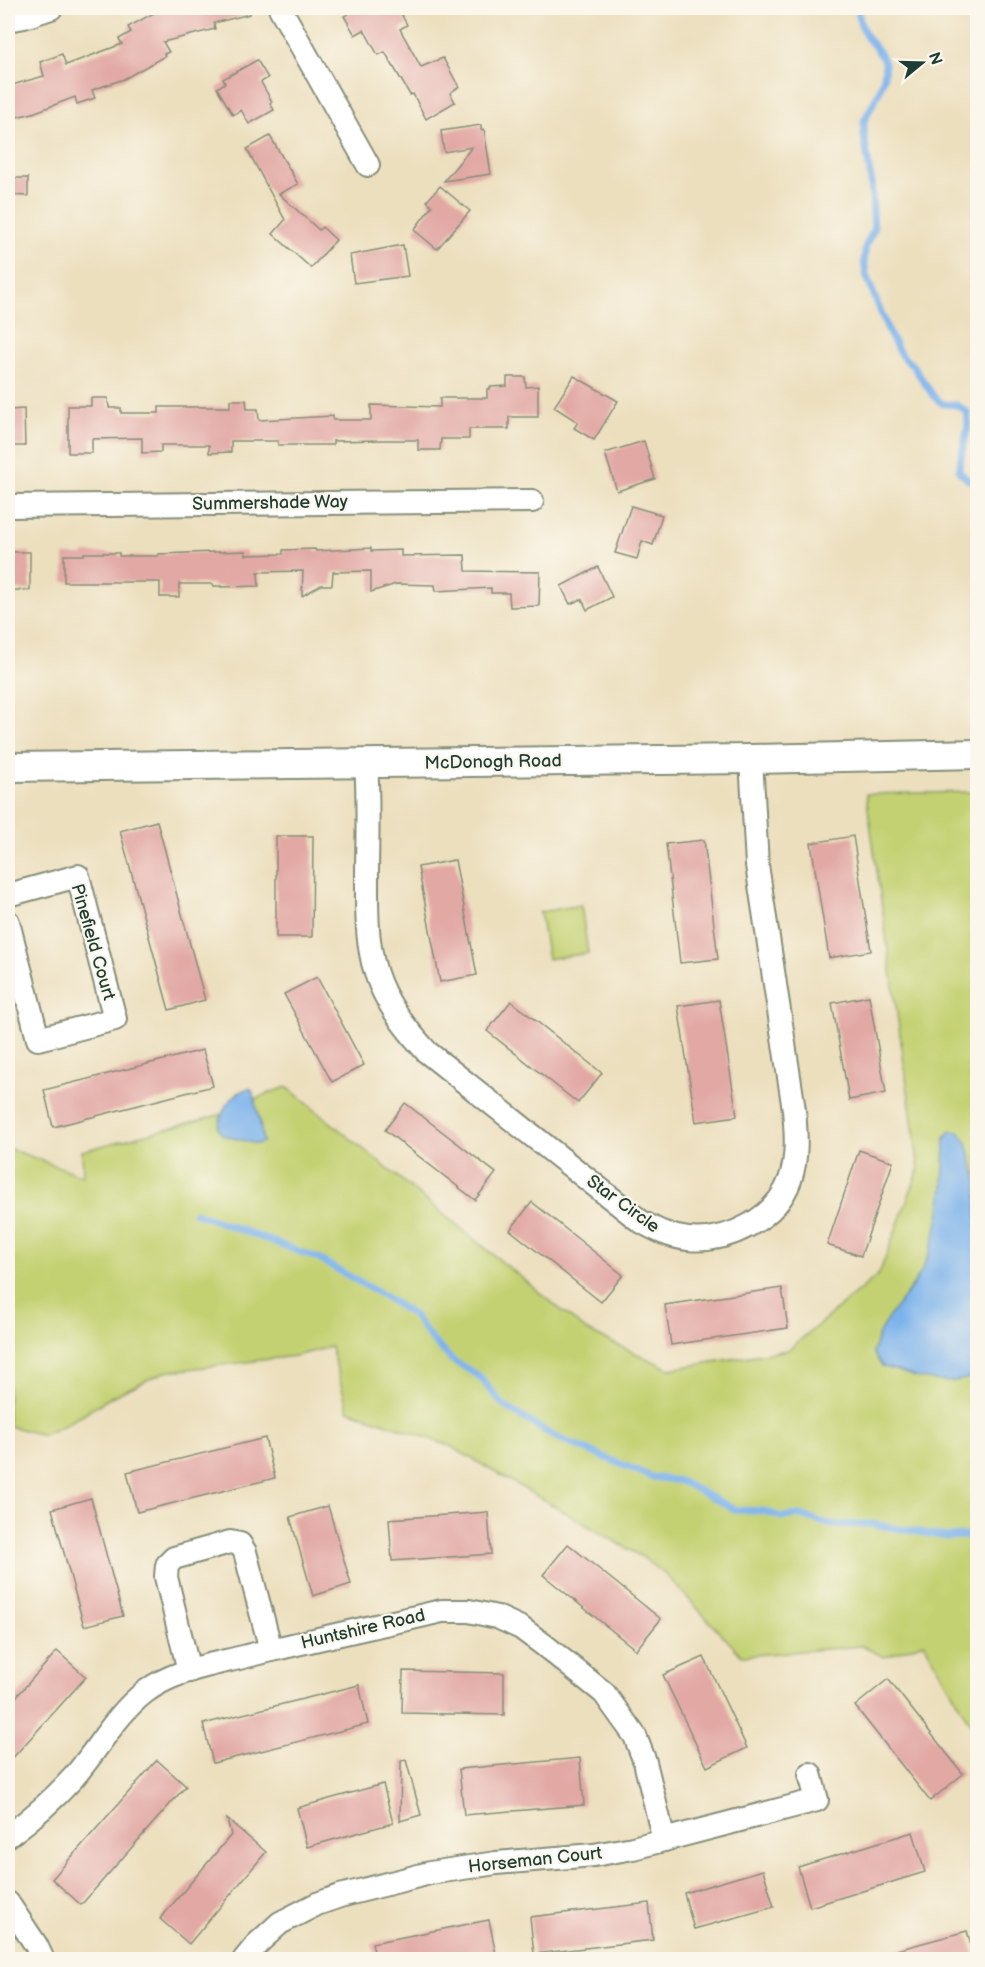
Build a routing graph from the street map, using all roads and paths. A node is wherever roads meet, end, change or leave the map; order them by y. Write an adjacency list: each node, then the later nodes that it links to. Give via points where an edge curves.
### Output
1 (51, 8): 3 (street)
2 (280, 8): 4 (street)
3 (8, 20)
4 (368, 165)
5 (532, 501): 6 (street, Summershade Way)
6 (8, 506)
7 (978, 754): 8 (main road, McDonogh Road)
8 (751, 759): 9 (main road, McDonogh Road); 9 (street, Star Circle, via 757,865 794,1110 795,1157 790,1181 762,1217 744,1228 706,1239 665,1234 640,1221 427,1052 409,1032 379,982 367,927)
9 (366, 764): 10 (main road, McDonogh Road)
10 (8, 767)
11 (8, 895): 12 (street, Pinefield Court, via 78,876 116,1019 38,1039)
12 (8, 922)
13 (271, 1650): 14 (street, Huntshire Road); 14 (street, via 244,1552 240,1544 230,1542 174,1558 167,1565 166,1576); 17 (street, Huntshire Road, via 442,1611 469,1611 521,1628 604,1693 621,1715 645,1762)
14 (189, 1671): 16 (street, Huntshire Road, via 162,1680 142,1694 73,1778)
15 (810, 1774): 17 (street, Horseman Court, via 817,1800)
16 (8, 1836)
17 (664, 1840): 20 (street, Horseman Court, via 594,1855 496,1863 430,1874 340,1896 280,1923)
18 (8, 1902): 19 (street)
19 (43, 1959)
20 (244, 1959)

